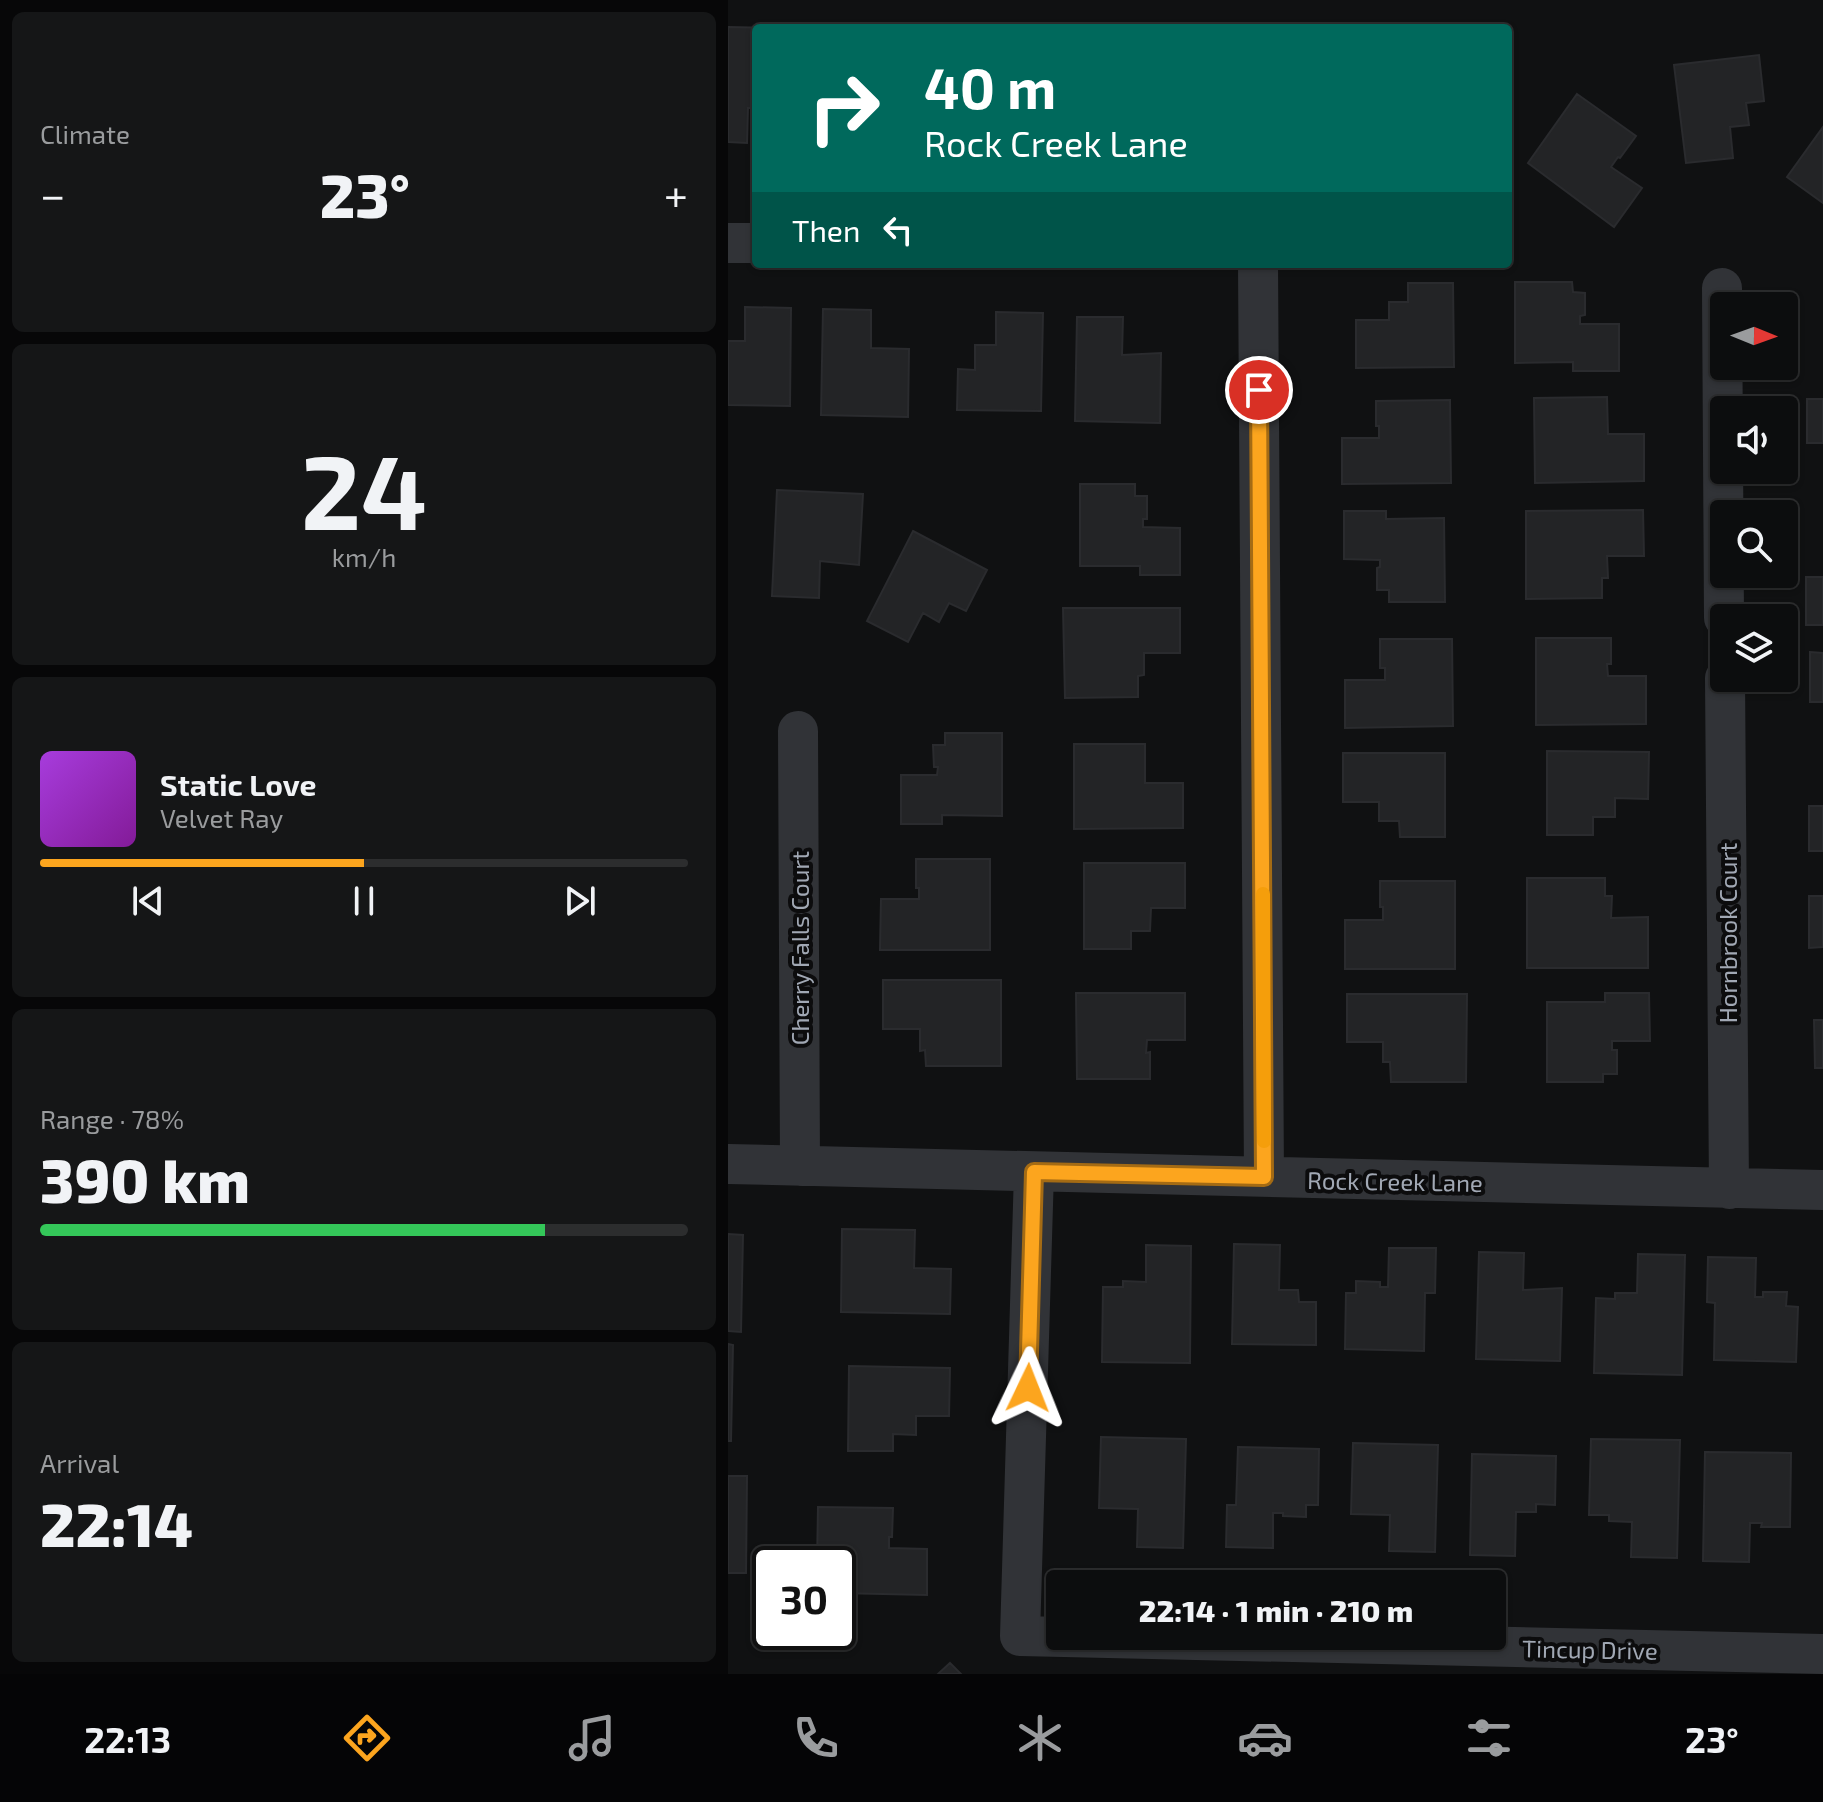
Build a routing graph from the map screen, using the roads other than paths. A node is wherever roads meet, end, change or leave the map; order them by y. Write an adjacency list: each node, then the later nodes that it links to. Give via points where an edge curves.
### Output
1 (728, 243): 2 (street)
2 (752, 243)
3 (1258, 268): 11 (street)
4 (1722, 288): 5 (street)
5 (1724, 604)
6 (1725, 692): 12 (street, Hornbrook Court)
7 (798, 731): 9 (street, Cherry Falls Court)
8 (728, 1164): 9 (street, Rock Creek Lane)
9 (800, 1166): 10 (street, Rock Creek Lane)
10 (1034, 1172): 11 (street, Rock Creek Lane); 14 (street, Tincup Drive, via 1020,1636)
11 (1264, 1177): 12 (street, Rock Creek Lane)
12 (1729, 1189): 13 (street, Rock Creek Lane)
13 (1823, 1190)
14 (1823, 1654)

